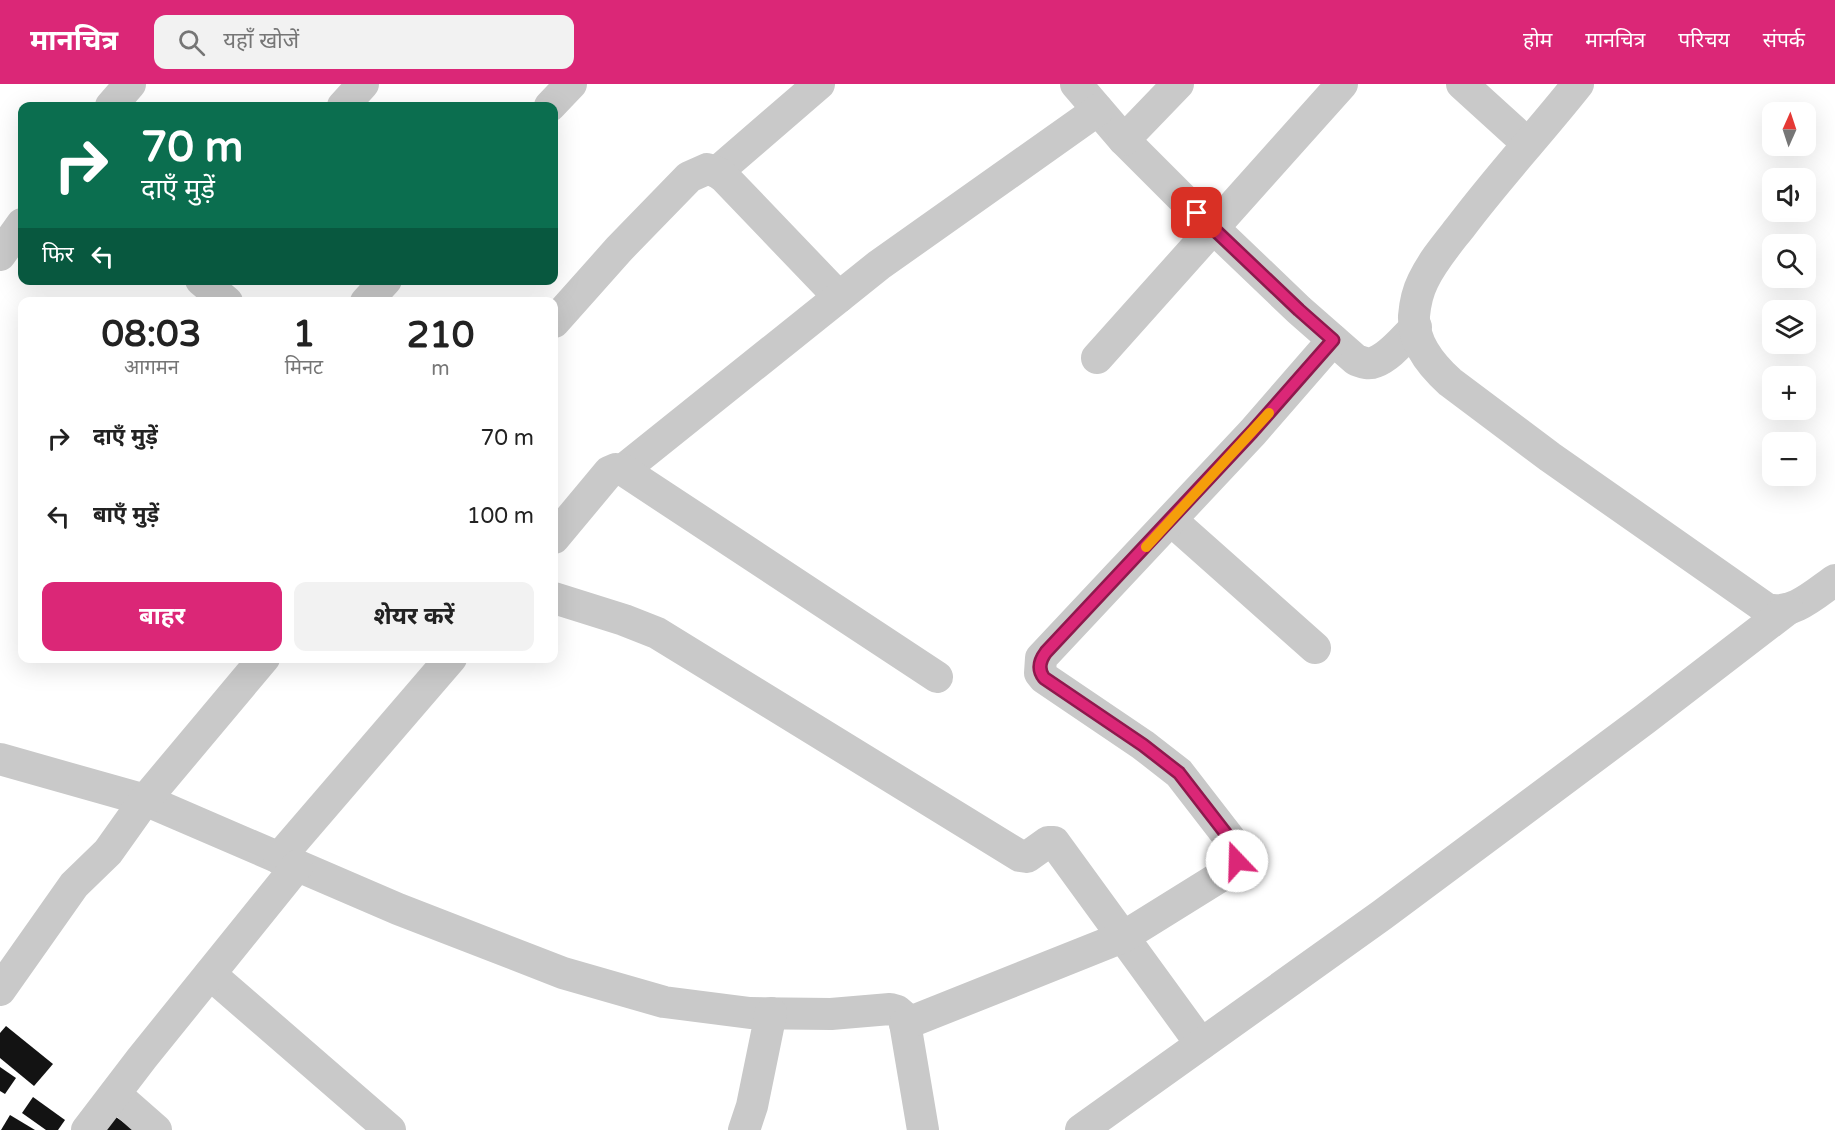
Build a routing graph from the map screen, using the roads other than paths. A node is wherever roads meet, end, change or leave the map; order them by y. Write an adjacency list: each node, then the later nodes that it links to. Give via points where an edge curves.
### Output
1 (130, 84): 10 (street)
2 (363, 84): 11 (street)
3 (571, 84): 12 (street)
4 (819, 84): 16 (street)
5 (1076, 84): 13 (street)
6 (1178, 84): 14 (street)
7 (1342, 84): 17 (street)
8 (1462, 84): 15 (street)
9 (1578, 84): 15 (street)
10 (114, 102)
11 (347, 102)
12 (554, 102)
13 (1098, 110): 14 (street); 24 (street)
14 (1124, 140): 17 (street)
15 (1528, 144): 26 (street, via 1430,267 1416,302)
16 (717, 172): 24 (street); 25 (street, via 707,169 689,177)
17 (1213, 227): 27 (street); 28 (street)
18 (18, 230): 19 (street)
19 (0, 255)
20 (207, 285): 22 (street)
21 (381, 285): 23 (street)
22 (221, 297)
23 (371, 297)
24 (839, 297): 29 (street)
25 (558, 318)
26 (1416, 327): 27 (street, via 1374,363 1356,360); 34 (street, via 1418,340 1436,370 1482,407 1767,609)
27 (1333, 340): 30 (street)
28 (1096, 358)
29 (623, 470): 31 (street, via 609,472); 38 (street)
30 (1171, 520): 35 (street); 42 (street, via 1046,652 1040,666 1044,678 1179,773 1237,848 1234,868)
31 (558, 533)
32 (1835, 580): 34 (street)
33 (558, 599): 42 (street, via 657,633 1020,856 1027,857 1054,842)
34 (1788, 609): 47 (street, via 1391,909)
35 (1315, 648)
36 (254, 663): 40 (street)
37 (447, 663): 41 (street)
38 (937, 677)
39 (0, 759): 40 (street)
40 (145, 800): 41 (street); 44 (street, via 108,852 74,885)
41 (288, 862): 43 (street); 45 (street, via 563,973 664,1002)
42 (1123, 937): 46 (street); 47 (street)
43 (210, 974): 48 (street); 51 (street)
44 (0, 990)
45 (771, 1013): 46 (street, via 831,1014 890,1009 901,1013); 52 (street)
46 (905, 1024): 53 (street)
47 (1201, 1044): 54 (street)
48 (115, 1094): 49 (street); 50 (street)
49 (87, 1130)
50 (156, 1130)
51 (390, 1130)
52 (744, 1130)
53 (923, 1130)
54 (1081, 1130)

